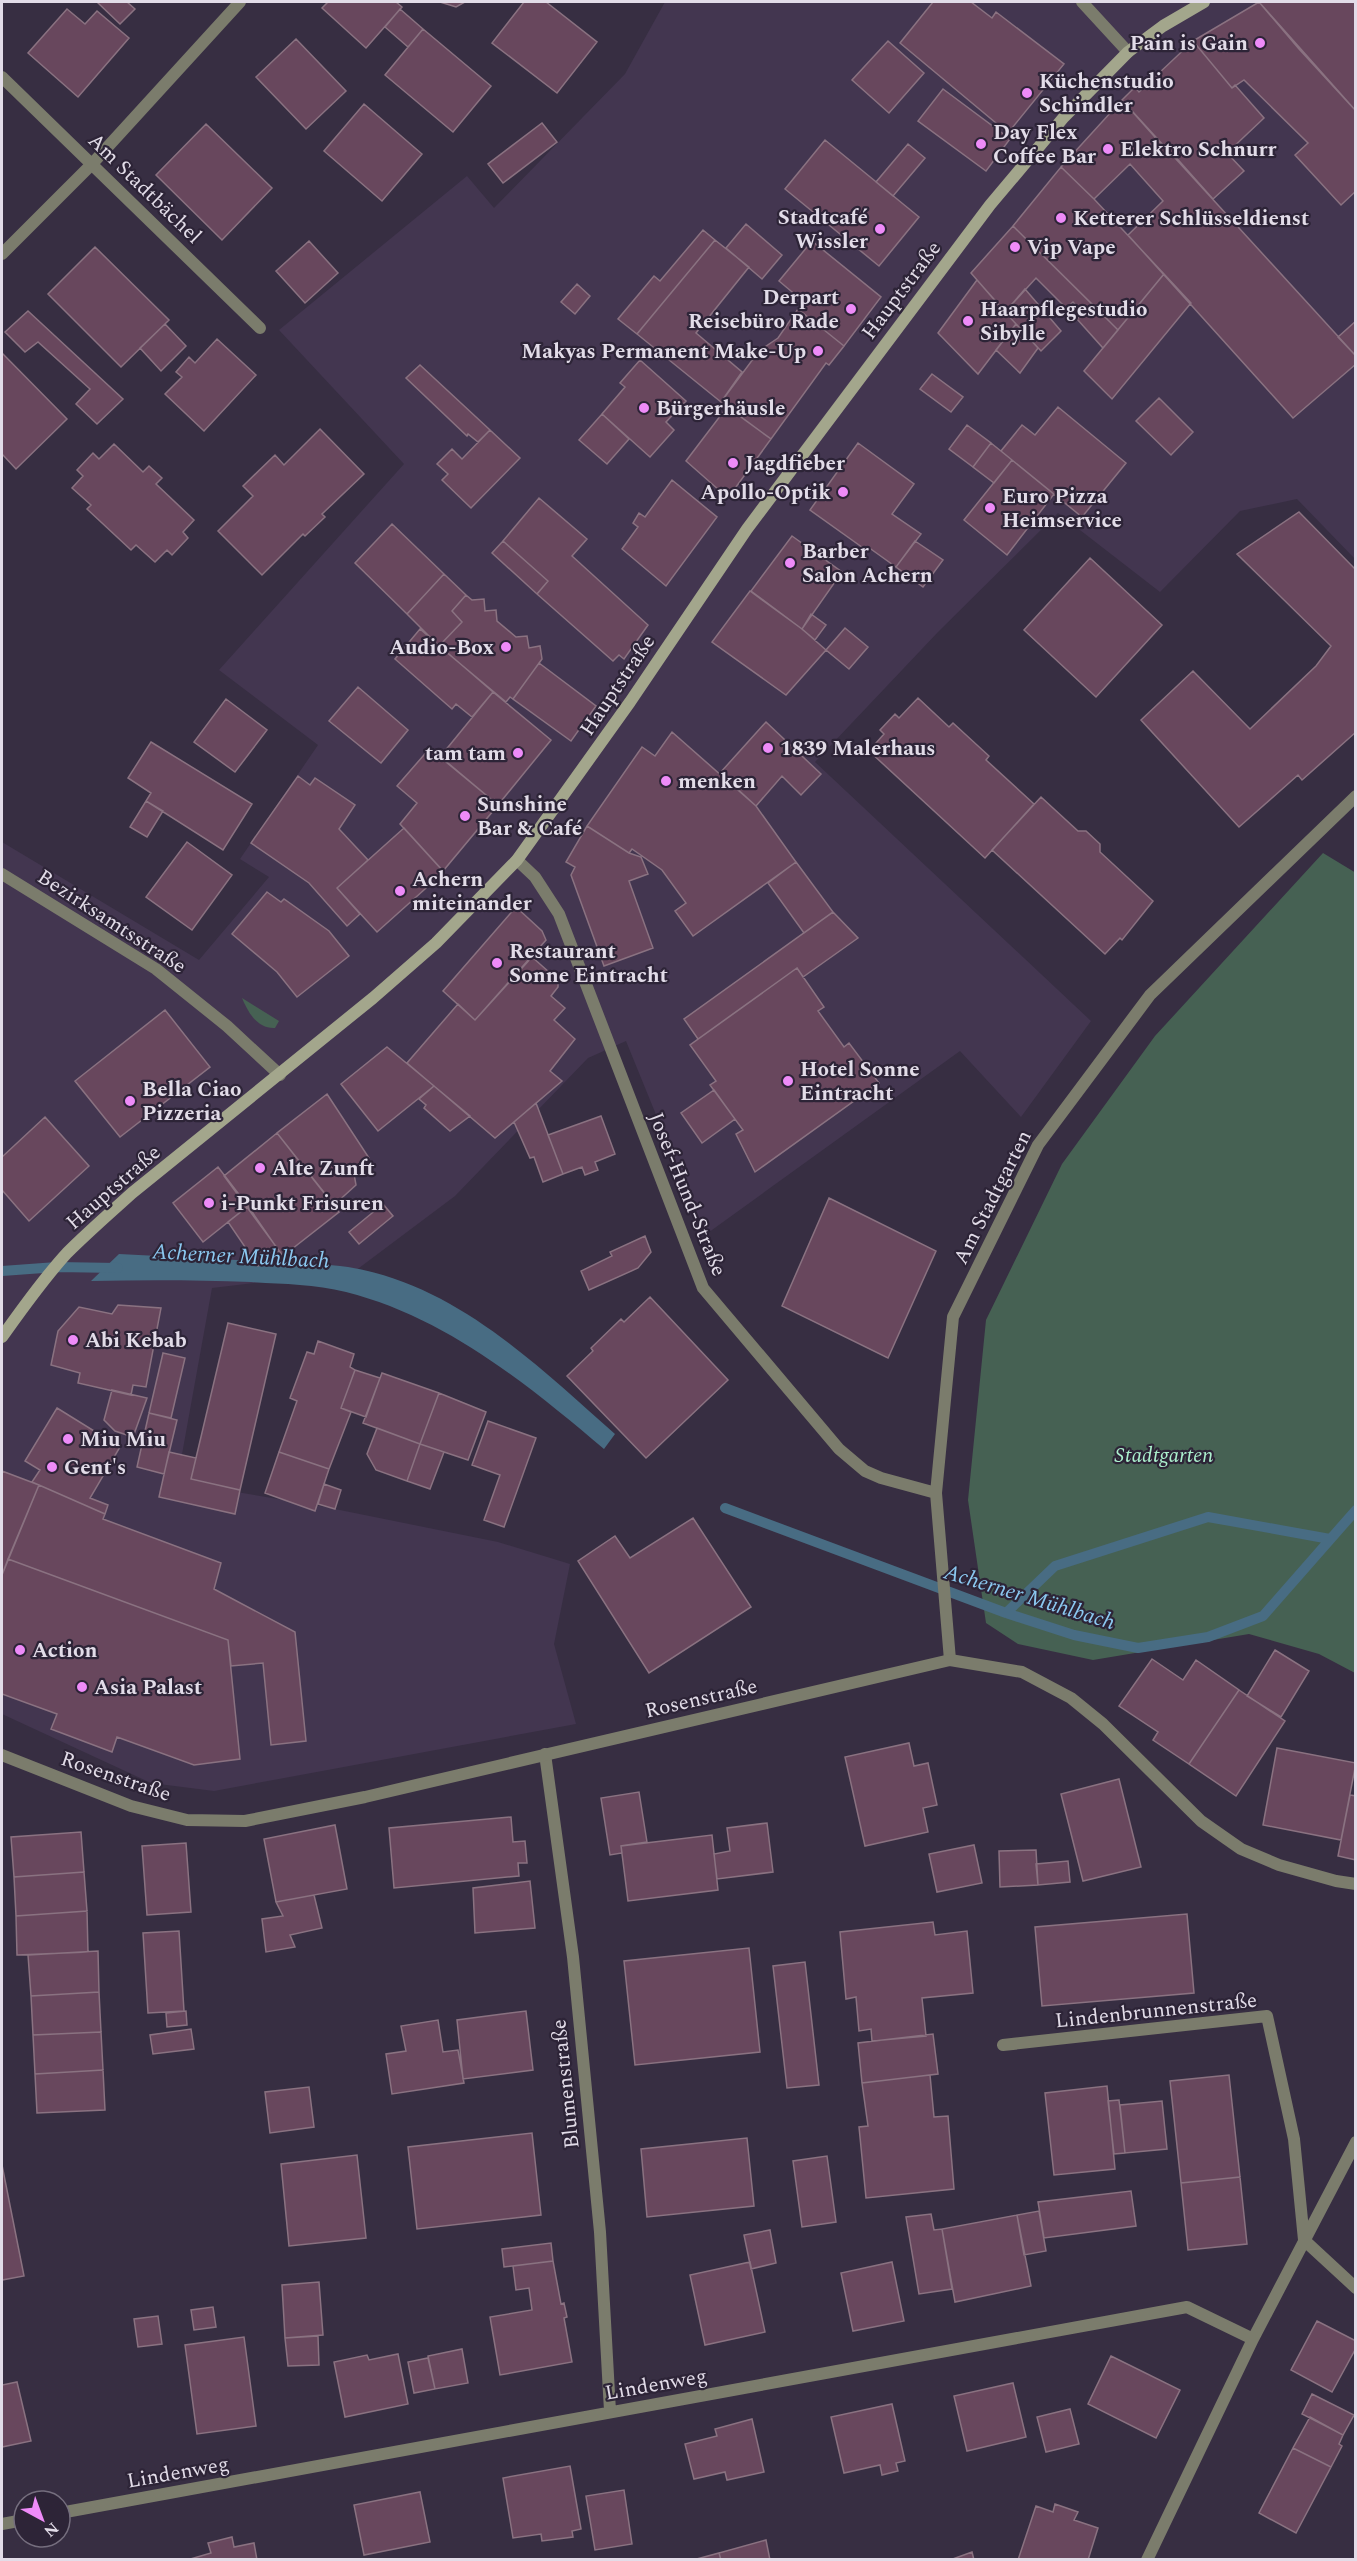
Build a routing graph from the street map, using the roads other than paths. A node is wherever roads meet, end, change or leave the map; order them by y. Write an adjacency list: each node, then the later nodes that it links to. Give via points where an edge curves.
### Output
1 (240, 2): 6 (street)
2 (1082, 2): 4 (street)
3 (1204, 2): 4 (main road, Hauptstraße)
4 (1128, 52): 10 (main road, Hauptstraße, via 1064,117 990,205 903,319 747,529)
5 (2, 77): 6 (street, Am Stadtbächel)
6 (92, 164): 7 (street); 8 (street, Am Stadtbächel)
7 (2, 254)
8 (260, 328)
9 (1356, 796): 14 (street, Am Stadtgarten, via 1150,995 1038,1145 953,1317)
10 (517, 860): 12 (main road, Hauptstraße, via 436,943); 14 (street, Josef-Hund-Straße, via 535,877 559,914 703,1288 839,1449 865,1471)
11 (2, 874): 12 (street, Bezirksamtsstraße, via 156,969)
12 (280, 1075): 13 (main road, Hauptstraße, via 132,1193 67,1254)
13 (2, 1337)
14 (936, 1493): 15 (street, Am Stadtgarten)
15 (950, 1659): 16 (street, Rosenstraße); 18 (street, Rosenstraße, via 1022,1672 1071,1698 1103,1724 1201,1821 1241,1849 1279,1865)
16 (545, 1754): 17 (street, Rosenstraße, via 245,1821 187,1820 130,1806); 24 (street, Blumenstraße, via 573,1957 600,2232)
17 (2, 1755)
18 (1356, 1884)
19 (1003, 2045): 21 (street, Lindenbrunnenstraße, via 1267,2016 1294,2139)
20 (1356, 2142): 21 (street)
21 (1304, 2240): 22 (street); 23 (street)
22 (1356, 2288)
23 (1253, 2339): 24 (street, Lindenweg, via 1186,2307); 26 (street)
24 (610, 2412): 25 (street, Lindenweg)
25 (72, 2511)
26 (1147, 2559)

